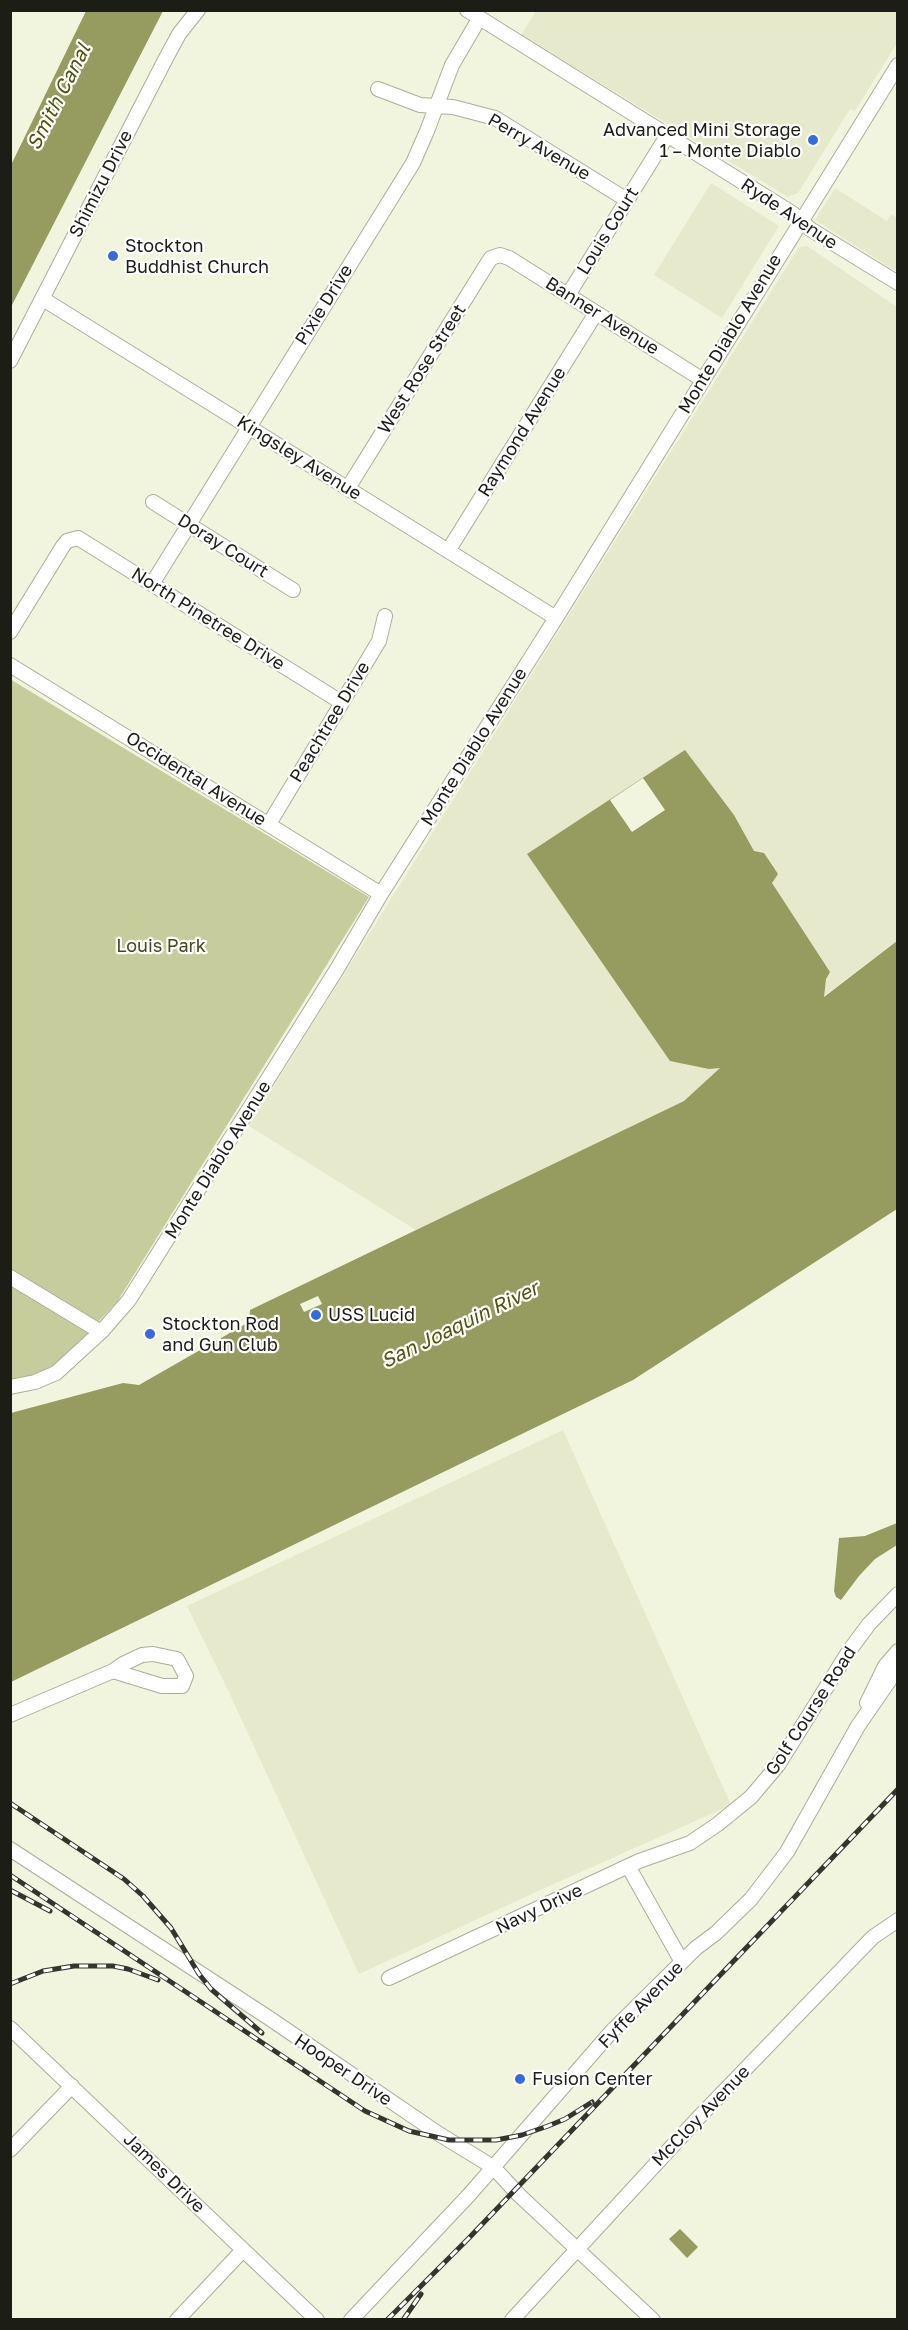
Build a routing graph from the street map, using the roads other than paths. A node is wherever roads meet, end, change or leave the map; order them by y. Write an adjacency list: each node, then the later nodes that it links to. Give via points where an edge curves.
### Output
1 (198, 10): 12 (street, Shimizu Drive, via 165,60)
2 (473, 14): 5 (street, Pixie Drive); 6 (street, Ryde Avenue)
3 (897, 65): 8 (street, Monte Diablo Avenue)
4 (378, 89): 5 (street, Perry Avenue, via 420,105)
5 (436, 105): 7 (street, Perry Avenue, via 495,118); 16 (street, Pixie Drive, via 413,163)
6 (667, 136): 7 (street, Louis Court); 8 (street, Ryde Avenue)
7 (627, 200): 11 (street, Louis Court)
8 (800, 220): 10 (street, Ryde Avenue); 15 (street, Monte Diablo Avenue)
9 (500, 255): 11 (street, Banner Avenue); 17 (street, West Rose Street, via 487,264)
10 (897, 283)
11 (568, 295): 13 (street, Banner Avenue)
12 (43, 298): 14 (street, Shimizu Drive); 16 (street, Kingsley Avenue)
13 (596, 313): 15 (street, Banner Avenue); 20 (street, Raymond Avenue)
14 (10, 361)
15 (703, 380): 24 (street, Monte Diablo Avenue)
16 (248, 427): 17 (street, Kingsley Avenue); 19 (street, Pixie Drive)
17 (348, 488): 20 (street, Kingsley Avenue)
18 (153, 502): 19 (street, Doray Court)
19 (188, 524): 21 (street, Pixie Drive); 22 (street, Doray Court)
20 (448, 551): 24 (street, Kingsley Avenue)
21 (152, 584): 25 (street, North Pinetree Drive, via 75,538 63,546); 27 (street, North Pinetree Drive)
22 (293, 590)
23 (385, 616): 27 (street, Peachtree Drive, via 379,641)
24 (556, 618): 29 (street, Monte Diablo Avenue)
25 (10, 632)
26 (10, 664): 28 (street, Occidental Avenue)
27 (341, 702): 28 (street, Peachtree Drive)
28 (269, 824): 29 (street, Occidental Avenue)
29 (381, 894): 31 (street, Monte Diablo Avenue, via 146,1274)
30 (10, 1276): 31 (street)
31 (101, 1332): 32 (street, Monte Diablo Avenue, via 56,1373)
32 (10, 1387)
33 (897, 1594): 39 (street, Golf Course Road, via 849,1651 767,1779 735,1811)
34 (897, 1650): 38 (street, Fyffe Avenue, via 876,1680)
35 (897, 1668): 38 (street, Fyffe Avenue)
36 (113, 1671): 36 (street, via 142,1655 153,1654 177,1659 186,1679 182,1686 172,1688); 37 (street)
37 (10, 1715)
38 (858, 1726): 43 (street, Fyffe Avenue, via 787,1852 751,1899)
39 (690, 1843): 41 (street, Navy Drive)
40 (10, 1849): 48 (street, Hooper Drive)
41 (628, 1866): 43 (street); 44 (street, Navy Drive)
42 (897, 1920): 49 (street, McCloy Avenue, via 873,1936)
43 (682, 1962): 48 (street, Fyffe Avenue, via 612,2031)
44 (389, 1978)
45 (10, 2028): 46 (street, James Drive)
46 (72, 2086): 47 (street); 50 (street, James Drive)
47 (10, 2150)
48 (493, 2167): 49 (street, Hooper Drive); 53 (street, Fyffe Avenue)
49 (575, 2249): 54 (street, McCloy Avenue); 55 (street, Hooper Drive)
50 (243, 2250): 51 (street); 52 (street, James Drive)
51 (177, 2319)
52 (317, 2319)
53 (351, 2319)
54 (512, 2319)
55 (653, 2319)

